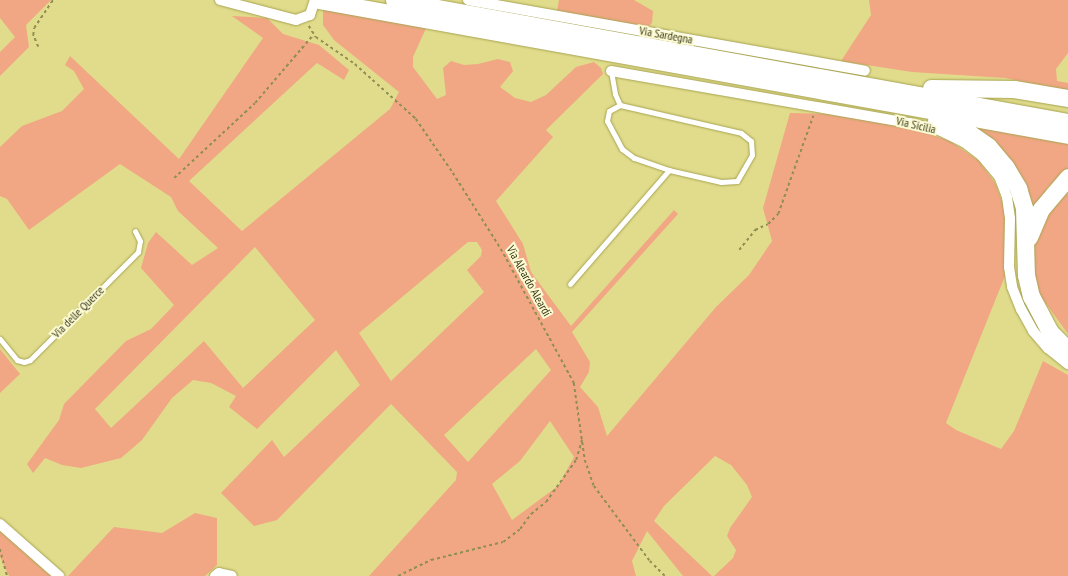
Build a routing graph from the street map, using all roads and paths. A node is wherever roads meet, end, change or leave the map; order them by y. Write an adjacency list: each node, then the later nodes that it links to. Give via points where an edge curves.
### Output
1 (53, 0): 6 (path, via 34,28 33,35)
2 (220, 0): 5 (street, via 296,20 306,18)
3 (394, 0): 10 (highway)
4 (468, 0): 8 (street, Via Sardegna)
5 (316, 3): 10 (highway)
6 (38, 47)
7 (611, 71): 12 (lane, via 615,94); 13 (street, Via Sicilia)
8 (865, 71)
9 (932, 88): 10 (highway); 11 (highway, via 1014,90); 14 (highway)
10 (880, 94): 15 (highway); 16 (highway); 22 (highway, via 966,130 988,146 1005,166 1018,188 1024,208)
11 (1068, 98)
12 (620, 105): 17 (lane, via 609,111 607,121 622,150 634,158); 17 (lane, via 741,133 751,141 752,155 737,181 721,182)
13 (816, 106): 21 (path, via 778,214 768,224 755,230); 26 (street, Via Sicilia, via 941,130 964,142 982,156 999,176 1007,197 1012,287 1033,331 1048,348)
14 (1068, 108)
15 (1068, 122)
16 (1068, 134)
17 (669, 170): 23 (lane)
18 (174, 178): 27 (path, Via Aleardo Aleardi, via 255,103 313,34 356,64 416,119 453,173 501,249 574,383)
19 (1068, 178): 22 (highway, via 1041,209 1032,227)
20 (135, 231): 24 (lane, Via delle Querce, via 140,241 138,252 30,360 17,360)
21 (739, 250)
22 (1026, 253): 25 (highway, via 1028,286 1036,309 1050,332)
23 (570, 284)
24 (0, 339)
25 (1068, 350)
26 (1068, 364)
27 (583, 437): 34 (path, via 576,460 546,502 531,514 520,529 503,542 430,560); 35 (path, Via Aleardo Aleardi, via 585,460 594,486)
28 (0, 524): 31 (street)
29 (0, 549): 30 (path)
30 (7, 576)
31 (59, 576)
32 (215, 576): 33 (street, via 219,573)
33 (232, 576)
34 (398, 576)
35 (664, 576)

